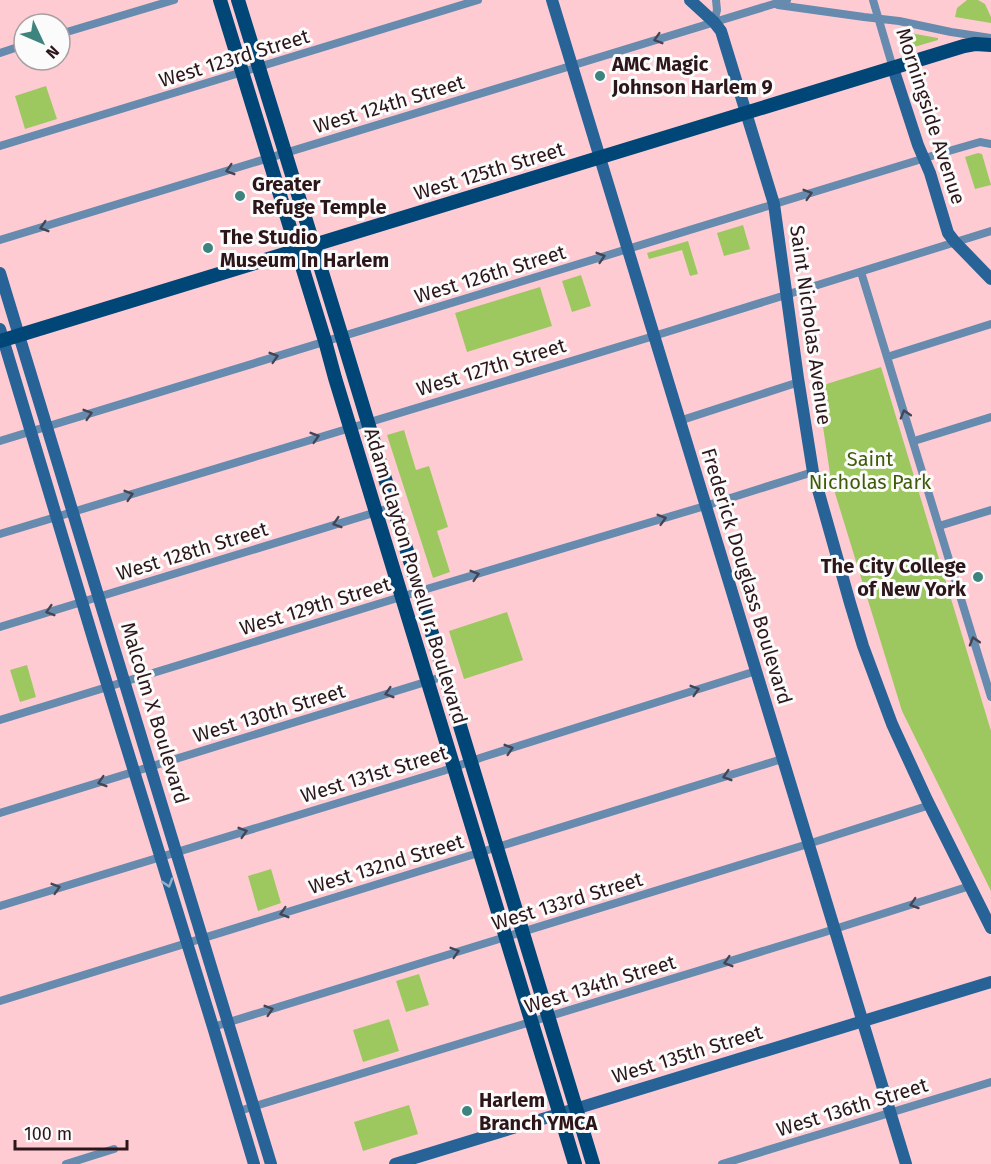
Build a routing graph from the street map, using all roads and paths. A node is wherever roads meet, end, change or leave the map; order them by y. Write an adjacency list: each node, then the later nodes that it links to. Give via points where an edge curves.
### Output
1 (174, 0): 13 (street)
2 (220, 0): 19 (main road, Adam Clayton Powell Jr. Boulevard)
3 (238, 0): 17 (main road, Adam Clayton Powell Jr. Boulevard)
4 (478, 0): 17 (street, West 123rd Street)
5 (552, 0): 16 (main road, Frederick Douglass Boulevard)
6 (690, 0): 12 (main road, Saint Nicholas Avenue)
7 (716, 0): 12 (street)
8 (787, 0): 10 (street, West 124th Street)
9 (873, 0): 11 (street, Morningside Avenue)
10 (774, 4): 11 (street); 12 (street, West 124th Street)
11 (879, 19): 14 (street); 18 (street, Morningside Avenue)
12 (714, 22): 16 (street, West 124th Street, one-way to 16); 20 (main road, Saint Nicholas Avenue, via 723,36)
13 (72, 30)
14 (991, 38)
15 (991, 45): 18 (main road, West 125th Street, via 970,45)
16 (572, 65): 23 (street, West 124th Street); 25 (main road, Frederick Douglass Boulevard)
17 (258, 68): 19 (street, West 123rd Street); 23 (main road, Adam Clayton Powell Jr. Boulevard)
18 (893, 68): 20 (main road, West 125th Street); 26 (main road, Morningside Avenue)
19 (242, 73): 22 (street, West 123rd Street); 24 (main road, Adam Clayton Powell Jr. Boulevard)
20 (746, 113): 25 (main road, West 125th Street); 27 (main road, Saint Nicholas Avenue)
21 (991, 144): 26 (street, West 126th Street, via 980,142)
22 (0, 146)
23 (285, 153): 24 (street, West 124th Street); 31 (main road, Adam Clayton Powell Jr. Boulevard)
24 (268, 158): 29 (street, West 124th Street, one-way to 29); 33 (main road, Adam Clayton Powell Jr. Boulevard)
25 (600, 158): 31 (main road, West 125th Street); 32 (main road, Frederick Douglass Boulevard)
26 (924, 159): 27 (street, West 126th Street, one-way to 26); 30 (main road, Morningside Avenue, via 948,233)
27 (774, 204): 32 (street, West 126th Street); 37 (main road, Saint Nicholas Avenue)
28 (991, 231): 30 (street, West 127th Street)
29 (0, 240)
30 (955, 242): 34 (street, West 127th Street); 36 (main road, Morningside Avenue)
31 (313, 245): 33 (main road, West 125th Street); 42 (main road, Adam Clayton Powell Jr. Boulevard)
32 (627, 249): 40 (main road, Frederick Douglass Boulevard); 42 (street, West 126th Street, one-way to 32)
33 (297, 250): 39 (main road, West 125th Street); 43 (main road, Adam Clayton Powell Jr. Boulevard)
34 (861, 272): 37 (street, West 127th Street); 44 (street)
35 (0, 273): 39 (main road, Malcolm X Boulevard)
36 (991, 279)
37 (786, 295): 40 (street, West 127th Street); 45 (main road, Saint Nicholas Avenue)
38 (991, 324): 44 (street)
39 (20, 335): 41 (main road, West 125th Street); 49 (main road, Malcolm X Boulevard)
40 (654, 336): 47 (main road, Frederick Douglass Boulevard); 48 (street, West 127th Street)
41 (1, 337): 51 (main road, Malcolm X Boulevard)
42 (342, 337): 43 (street, West 126th Street); 48 (main road, Adam Clayton Powell Jr. Boulevard)
43 (326, 341): 49 (street, West 126th Street, one-way to 43); 50 (main road, Adam Clayton Powell Jr. Boulevard)
44 (887, 357): 53 (street, one-way to 44)
45 (799, 382): 47 (street); 54 (main road, Saint Nicholas Avenue)
46 (991, 417): 53 (street)
47 (679, 421): 55 (main road, Frederick Douglass Boulevard)
48 (367, 422): 50 (street, West 127th Street); 56 (main road, Adam Clayton Powell Jr. Boulevard)
49 (47, 426): 51 (street, West 126th Street); 59 (main road, Malcolm X Boulevard)
50 (350, 427): 58 (main road, Adam Clayton Powell Jr. Boulevard); 59 (street, West 127th Street, one-way to 50)
51 (32, 431): 52 (street, West 126th Street); 60 (main road, Malcolm X Boulevard)
52 (0, 441)
53 (914, 441): 61 (street)
54 (813, 472): 55 (street, West 129th Street); 80 (main road, Saint Nicholas Avenue, via 863,646 892,724)
55 (705, 506): 63 (street, West 129th Street, one-way to 55); 68 (main road, Frederick Douglass Boulevard)
56 (393, 507): 58 (street, West 128th Street); 63 (main road, Adam Clayton Powell Jr. Boulevard)
57 (991, 510): 61 (street)
58 (376, 511): 64 (street, West 128th Street, one-way to 64); 65 (main road, Adam Clayton Powell Jr. Boulevard)
59 (73, 512): 60 (street, West 127th Street); 64 (main road, Malcolm X Boulevard)
60 (57, 516): 62 (street, West 127th Street); 66 (main road, Malcolm X Boulevard)
61 (939, 526): 73 (street, one-way to 61)
62 (0, 534)
63 (418, 591): 65 (street, West 129th Street); 69 (main road, Adam Clayton Powell Jr. Boulevard)
64 (99, 596): 66 (street, West 128th Street); 70 (main road, Malcolm X Boulevard)
65 (403, 596): 70 (street, West 129th Street); 71 (main road, Adam Clayton Powell Jr. Boulevard)
66 (82, 602): 67 (street, West 128th Street, one-way to 67); 72 (main road, Malcolm X Boulevard)
67 (0, 627)
68 (756, 671): 75 (main road, Frederick Douglass Boulevard); 76 (street, West 131st Street, one-way to 68)
69 (445, 676): 71 (street, West 130th Street); 76 (main road, Adam Clayton Powell Jr. Boulevard)
70 (126, 681): 72 (street, West 129th Street); 77 (main road, Malcolm X Boulevard)
71 (428, 681): 77 (street, West 130th Street, one-way to 77); 78 (main road, Adam Clayton Powell Jr. Boulevard)
72 (108, 687): 74 (street, West 129th Street); 79 (main road, Malcolm X Boulevard)
73 (991, 697)
74 (0, 720)
75 (782, 759): 82 (main road, Frederick Douglass Boulevard); 83 (street, West 132nd Street, one-way to 83)
76 (471, 761): 78 (street, West 131st Street); 83 (main road, Adam Clayton Powell Jr. Boulevard)
77 (151, 766): 79 (street, West 130th Street); 84 (main road, Malcolm X Boulevard)
78 (454, 767): 84 (street, West 131st Street, one-way to 78); 85 (main road, Adam Clayton Powell Jr. Boulevard)
79 (134, 772): 81 (street, West 130th Street, one-way to 81); 86 (main road, Malcolm X Boulevard)
80 (930, 805): 82 (street, West 133rd Street); 87 (main road, Saint Nicholas Avenue)
81 (0, 813)
82 (808, 844): 90 (main road, Frederick Douglass Boulevard); 91 (street, West 133rd Street)
83 (497, 847): 85 (street, West 132nd Street); 91 (main road, Adam Clayton Powell Jr. Boulevard)
84 (177, 852): 86 (street, West 131st Street); 93 (main road, Malcolm X Boulevard)
85 (480, 852): 92 (main road, Adam Clayton Powell Jr. Boulevard); 93 (street, West 132nd Street, one-way to 93)
86 (160, 857): 88 (street, West 131st Street, one-way to 86); 94 (main road, Malcolm X Boulevard, one-way to 94)
87 (970, 886): 89 (main road, Saint Nicholas Avenue); 90 (street, West 134th Street, one-way to 90)
88 (0, 906)
89 (991, 928)
90 (834, 929): 97 (street, West 134th Street, one-way to 97); 98 (main road, Frederick Douglass Boulevard)
91 (523, 932): 92 (street, West 133rd Street); 97 (main road, Adam Clayton Powell Jr. Boulevard)
92 (506, 937): 99 (street, West 133rd Street, one-way to 92); 100 (main road, Adam Clayton Powell Jr. Boulevard)
93 (203, 938): 94 (street, West 132nd Street); 99 (main road, Malcolm X Boulevard)
94 (187, 943): 96 (street, West 132nd Street); 101 (main road, Malcolm X Boulevard)
95 (991, 982): 98 (main road, West 135th Street)
96 (0, 1001)
97 (548, 1017): 100 (street, West 134th Street); 104 (main road, Adam Clayton Powell Jr. Boulevard)
98 (863, 1021): 104 (main road, West 135th Street); 106 (main road, Frederick Douglass Boulevard)
99 (229, 1022): 101 (street, West 133rd Street); 103 (main road, Malcolm X Boulevard)
100 (532, 1022): 103 (street, West 134th Street); 107 (main road, Adam Clayton Powell Jr. Boulevard)
101 (213, 1027): 105 (main road, Malcolm X Boulevard)
102 (991, 1082): 106 (street, West 136th Street)
103 (254, 1107): 105 (street, West 134th Street); 112 (main road, Malcolm X Boulevard)
104 (576, 1108): 107 (main road, West 135th Street); 115 (main road, Adam Clayton Powell Jr. Boulevard)
105 (239, 1112): 111 (main road, Malcolm X Boulevard)
106 (891, 1112): 116 (street, West 136th Street); 117 (main road, Frederick Douglass Boulevard)
107 (560, 1113): 113 (main road, West 135th Street); 114 (main road, Adam Clayton Powell Jr. Boulevard)
108 (114, 1149): 109 (street)
109 (88, 1161): 110 (street)
110 (66, 1164)
111 (254, 1164)
112 (272, 1164)
113 (395, 1164)
114 (575, 1164)
115 (593, 1164)
116 (722, 1164)
117 (906, 1164)

